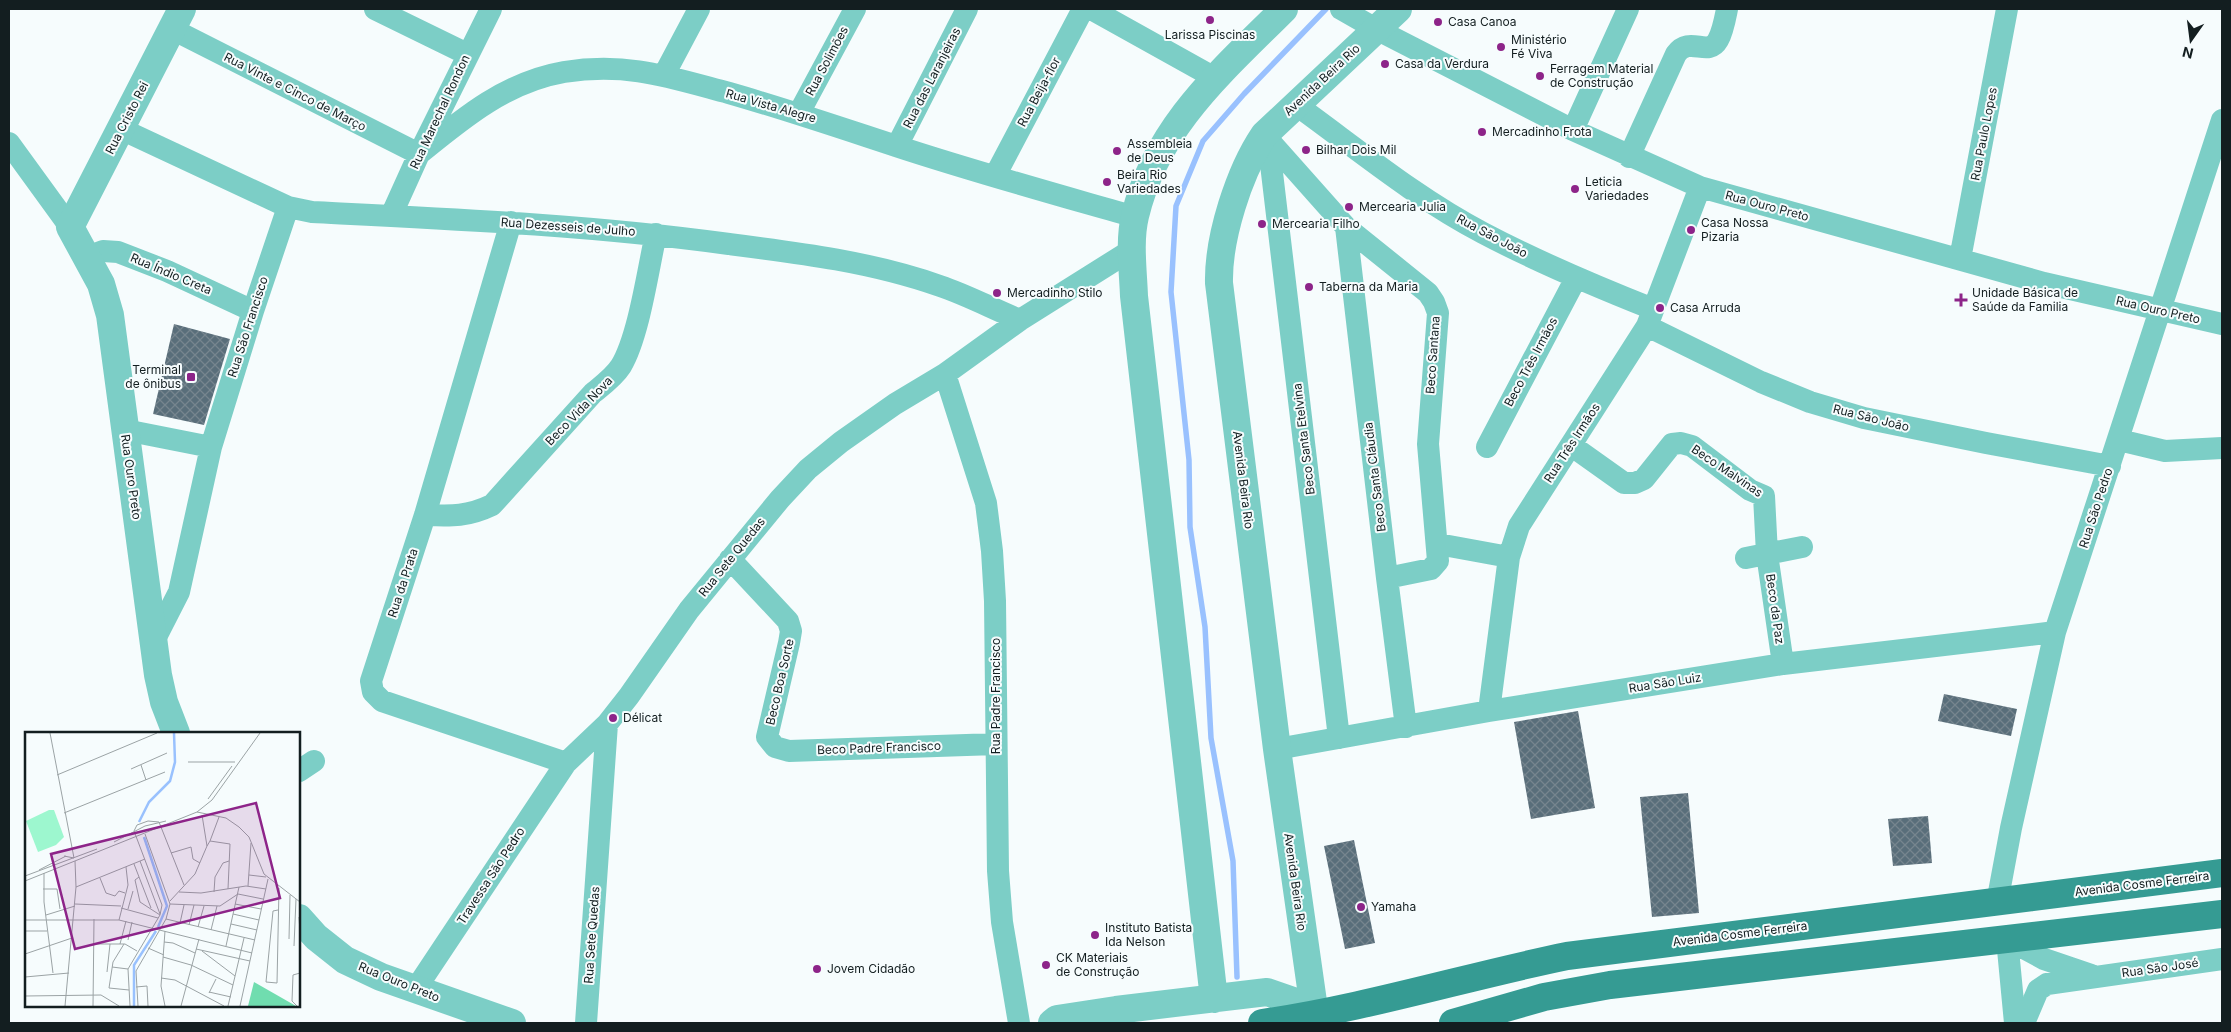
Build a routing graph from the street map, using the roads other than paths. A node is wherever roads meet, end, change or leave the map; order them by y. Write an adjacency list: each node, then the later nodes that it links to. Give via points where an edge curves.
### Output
1 (375, 9): 16 (street)
2 (491, 9): 16 (street, Rua Marechal Rondon)
3 (699, 9): 17 (street)
4 (854, 9): 20 (street, Rua Solimões)
5 (967, 9): 26 (street, Rua das Laranjeiras)
6 (1083, 9): 29 (street, Rua Beija-flor)
7 (1091, 9): 18 (street)
8 (1284, 9): 18 (street)
9 (1341, 9): 15 (street, Rua Ouro Preto)
10 (1398, 9): 15 (street, Avenida Beira Rio)
11 (1628, 9): 23 (street)
12 (1727, 9): 28 (street, via 1715,45 1709,48 1687,45 1676,54)
13 (2008, 9): 40 (street, Rua Paulo Lopes)
14 (177, 19): 22 (street, Rua Cristo Rei); 27 (street, Rua Vinte e Cinco de Março)
15 (1370, 26): 19 (street, Avenida Beira Rio); 23 (street, Rua Ouro Preto)
16 (467, 54): 27 (street, Rua Marechal Rondon)
17 (664, 75): 20 (street, Rua Vista Alegre); 27 (street, Rua Vista Alegre, via 599,68 528,82 498,95 469,114)
18 (1215, 78): 33 (street, via 1180,117 1163,144)
19 (1295, 104): 24 (street, Avenida Beira Rio); 41 (street, Rua São João, via 1438,206 1482,233)
20 (799, 113): 26 (street, Rua Vista Alegre)
21 (2222, 123): 43 (street, Rua São Pedro)
22 (121, 129): 31 (street, Rua Dezesseis de Julho); 35 (street, Rua Cristo Rei)
23 (1573, 130): 28 (street, Rua Ouro Preto)
24 (1266, 137): 36 (street, Beco Santana); 70 (street, Beco Santa Etelvina); 72 (street, Avenida Beira Rio, via 1251,157 1225,232 1220,250 1219,283)
25 (9, 143): 35 (street)
26 (897, 146): 29 (street, Rua Vista Alegre)
27 (419, 154): 32 (street, Rua Marechal Rondon)
28 (1629, 157): 30 (street, Rua Ouro Preto)
29 (995, 176): 33 (street, Rua Vista Alegre)
30 (1700, 188): 40 (street, Rua Ouro Preto); 44 (street, Rua Três Irmãos)
31 (288, 207): 32 (street, Rua Dezesseis de Julho, via 312,212); 42 (street, Rua São Francisco)
32 (391, 216): 34 (street, Rua Dezesseis de Julho)
33 (1135, 216): 38 (street)
34 (510, 222): 37 (street, Rua Dezesseis de Julho); 55 (street, Rua da Prata)
35 (70, 227): 39 (street, Rua Ouro Preto)
36 (1346, 227): 56 (street, Beco Santana, via 1428,293 1438,312 1428,444); 61 (street, Beco Santa Cláudia)
37 (656, 234): 45 (street, Rua Dezesseis de Julho, via 790,252 894,272 941,286); 55 (street, Beco Vida Nova, via 629,347 621,366 492,505 459,516)
38 (1132, 249): 45 (street, Rua Sete Quedas); 82 (street, via 1134,296)
39 (87, 257): 42 (street, Rua Índio Creta, via 103,251 118,252); 48 (street, Rua Ouro Preto, via 101,284 110,315)
40 (1960, 259): 43 (street, Rua Ouro Preto)
41 (1576, 278): 44 (street, Rua São João); 50 (street, Beco Três Irmãos)
42 (253, 311): 52 (street, Rua São Francisco)
43 (2162, 311): 46 (street, Rua Ouro Preto); 49 (street, Rua São Pedro)
44 (1650, 318): 51 (street, Rua Três Irmãos); 54 (street, Rua São João, via 1760,382 1810,402 1883,422)
45 (1020, 320): 47 (street, Rua Sete Quedas)
46 (2222, 324)
47 (946, 374): 60 (street, Rua Sete Quedas, via 895,404 808,469); 71 (street, Rua Padre Francisco, via 986,503 995,602)
48 (125, 430): 52 (street); 63 (street, Rua Ouro Preto)
49 (2119, 440): 53 (street, via 2166,451); 54 (street, Rua São Pedro)
50 (1487, 446)
51 (1572, 446): 58 (street, Beco Malvinas, via 1624,483 1635,483 1644,479 1672,444 1692,446 1750,490 1764,496); 59 (street, Rua Três Irmãos, via 1519,526)
52 (211, 447): 63 (street, Rua São Francisco, via 179,592)
53 (2222, 448)
54 (2110, 466): 62 (street, Rua São Pedro)
55 (425, 515): 73 (street, Rua da Prata, via 371,681 373,692 382,701)
56 (1438, 544): 59 (street); 61 (street, Beco Santana, via 1438,561 1431,570)
57 (1802, 547): 58 (street)
58 (1757, 556): 64 (street, Beco da Paz)
59 (1508, 557): 65 (street, Rua Três Irmãos)
60 (730, 559): 66 (street, Rua Sete Quedas); 69 (street, Beco Boa Sorte, via 788,621 791,632)
61 (1386, 578): 67 (street, Beco Santa Cláudia)
62 (2055, 632): 64 (street, Rua São Luiz); 75 (street, Rua São Pedro)
63 (154, 641): 68 (street, Rua Ouro Preto, via 164,702)
64 (1783, 664): 65 (street, Rua São Luiz)
65 (1489, 711): 67 (street, Rua São Luiz)
66 (607, 724): 73 (street); 85 (street, Rua Sete Quedas)
67 (1406, 727): 70 (street, Rua São Luiz)
68 (176, 732)
69 (767, 737): 71 (street, Beco Padre Francisco, via 775,747 789,751)
70 (1339, 738): 72 (street, Rua São Luiz)
71 (996, 744): 86 (street, Rua Padre Francisco, via 1001,914)
72 (1277, 749): 83 (street, Avenida Beira Rio)
73 (566, 762): 81 (street, Travessa São Pedro)
74 (2222, 873): 75 (main road, Avenida Cosme Ferreira)
75 (1997, 902): 83 (main road, Avenida Cosme Ferreira, via 1567,956 1502,969)
76 (2222, 914): 78 (main road)
77 (300, 919): 81 (street, Rua Ouro Preto, via 316,937 346,960)
78 (2007, 939): 80 (street, Rua São José, via 2044,960); 89 (main road, via 1602,986 1544,997); 90 (street)
79 (2222, 959): 80 (street, Rua São José)
80 (2097, 977): 91 (street, Rua São José, via 2040,987)
81 (415, 990): 84 (street, Rua Ouro Preto)
82 (1214, 999): 83 (street, via 1267,992 1293,1001); 87 (street, via 1116,1010)
83 (1315, 1019): 88 (main road, Avenida Cosme Ferreira)
84 (512, 1023)
85 (586, 1023)
86 (1020, 1023)
87 (1052, 1023)
88 (1262, 1023)
89 (1453, 1023)
90 (2015, 1023)
91 (2024, 1023)

